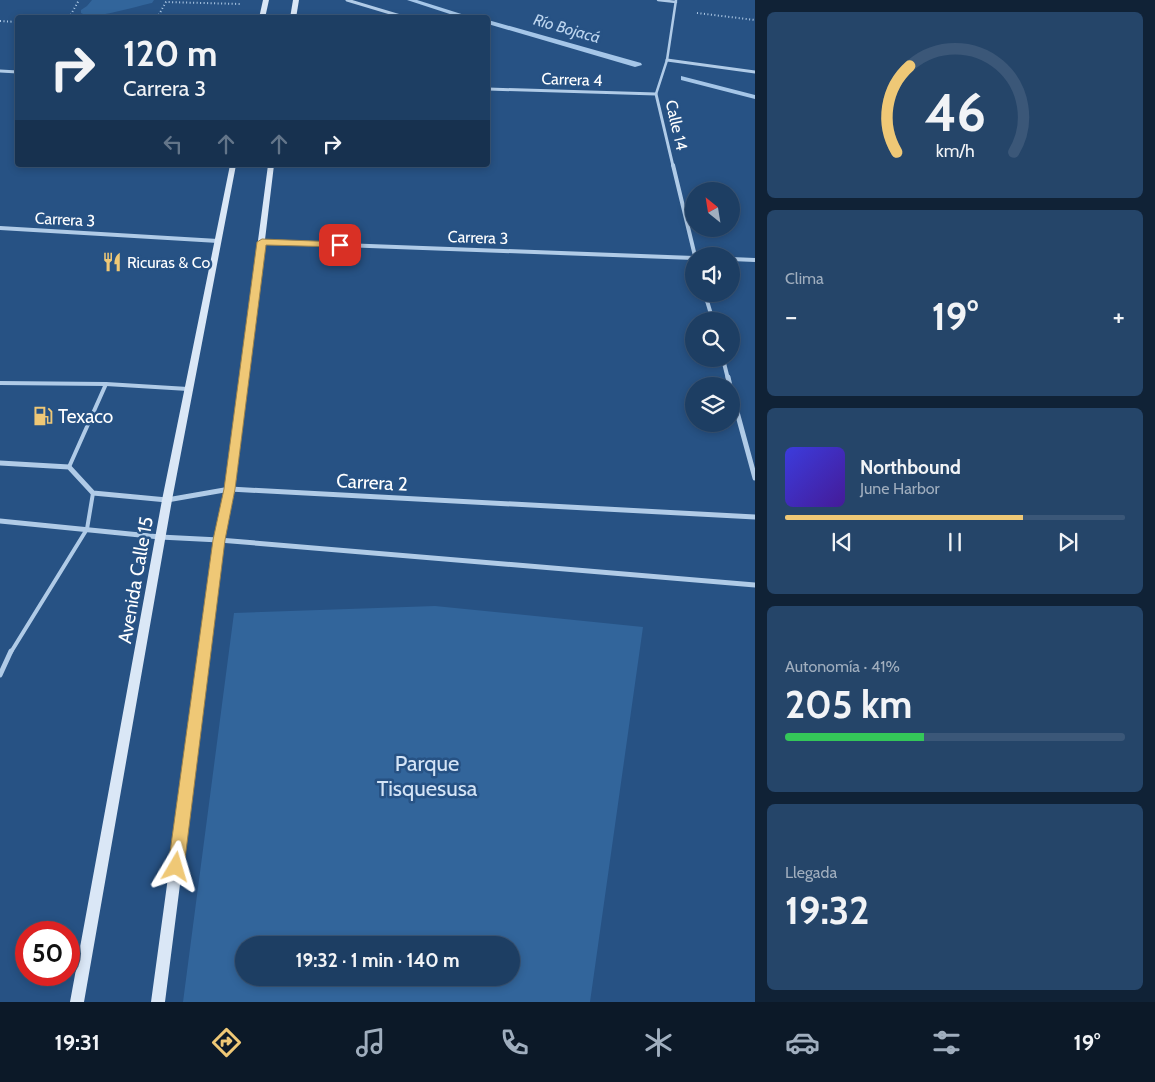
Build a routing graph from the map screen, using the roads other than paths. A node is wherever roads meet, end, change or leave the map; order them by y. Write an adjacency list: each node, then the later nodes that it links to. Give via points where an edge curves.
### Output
1 (296, 0): 7 (main road)
2 (347, 0): 8 (street)
3 (658, 0): 4 (lane)
4 (676, 1): 9 (lane, Calle 14)
5 (265, 2): 6 (main road)
6 (263, 15)
7 (294, 15)
8 (397, 15)
9 (668, 60): 12 (street); 14 (lane, Calle 14)
10 (0, 71): 11 (street)
11 (15, 72)
12 (755, 72)
13 (490, 89): 14 (street, Carrera 4)
14 (656, 94): 20 (street, Calle 14)
15 (233, 167): 18 (main road, Avenida Calle 15)
16 (271, 167): 19 (main road)
17 (0, 228): 18 (street, Carrera 3)
18 (218, 241): 26 (main road, Avenida Calle 15)
19 (262, 242): 21 (street, Carrera 3); 31 (main road)
20 (693, 247)
21 (685, 257)
22 (740, 259): 23 (street)
23 (755, 260)
24 (0, 384): 25 (lane)
25 (106, 384): 26 (lane); 29 (lane)
26 (190, 389): 33 (main road, Avenida Calle 15)
27 (740, 423): 30 (street)
28 (0, 463): 29 (street)
29 (69, 467): 32 (street)
30 (755, 478)
31 (230, 489): 33 (street, Carrera 2); 34 (street, Carrera 2); 38 (main road)
32 (92, 493): 33 (street, Carrera 2); 36 (lane)
33 (167, 500): 37 (main road, Avenida Calle 15)
34 (755, 517)
35 (0, 521): 36 (street)
36 (87, 529): 37 (street); 40 (lane, via 11,651)
37 (160, 537): 38 (street); 41 (main road, Avenida Calle 15)
38 (219, 540): 39 (street); 42 (main road)
39 (755, 585)
40 (0, 676)
41 (77, 1002)
42 (158, 1002)

